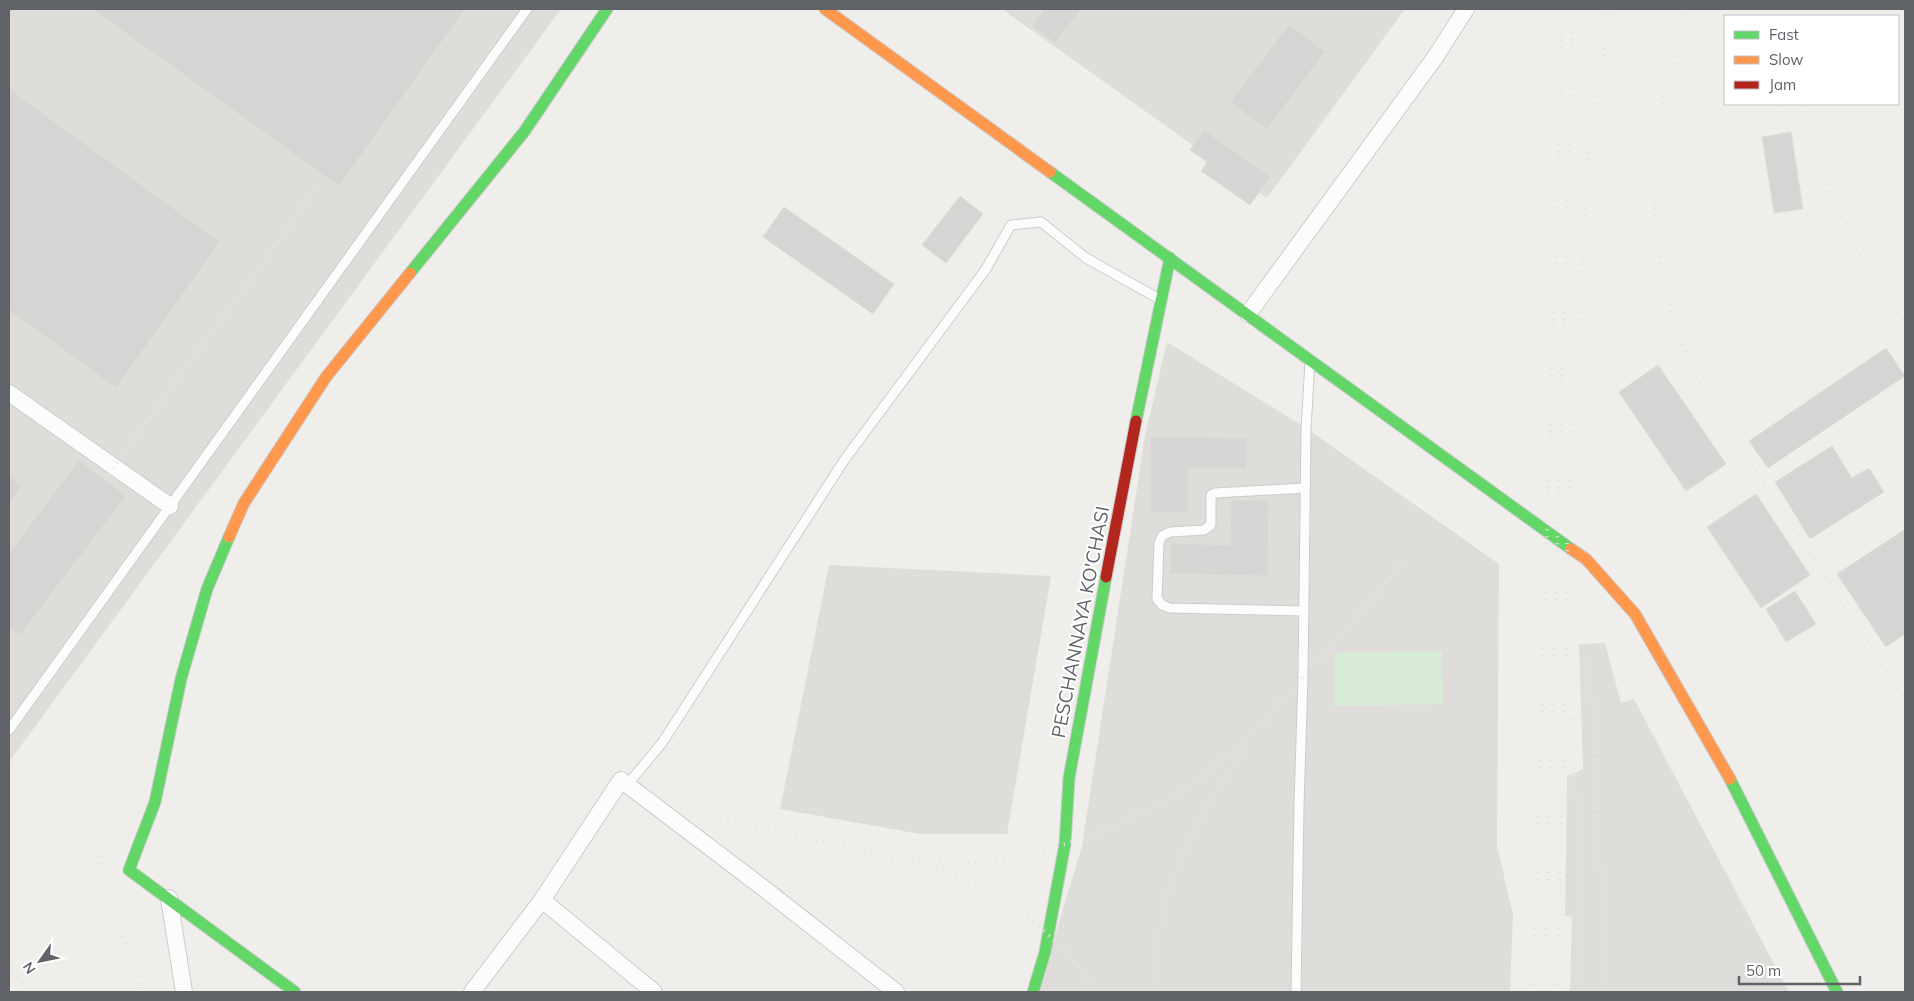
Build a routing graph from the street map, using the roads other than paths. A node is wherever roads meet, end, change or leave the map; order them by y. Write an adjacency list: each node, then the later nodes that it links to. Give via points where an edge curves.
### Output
1 (527, 9): 11 (lane)
2 (607, 9): 15 (street, via 524,132 326,377 244,503 207,589 181,679 155,802 129,870)
3 (825, 9): 5 (street)
4 (1466, 9): 7 (street, via 1436,56)
5 (1170, 258): 6 (street, PESCHANNAYA KO'CHASI); 7 (street)
6 (1161, 300): 14 (lane, via 1086,258 1040,222 1011,225 986,269 845,460 662,743); 22 (street, PESCHANNAYA KO'CHASI, via 1069,778 1065,844 1048,935)
7 (1248, 314): 8 (street)
8 (1310, 359): 10 (lane); 24 (street, via 1586,558 1635,614 1728,775)
9 (9, 393): 11 (street)
10 (1305, 488): 12 (lane); 12 (lane, via 1215,492 1211,495 1211,524 1208,528 1170,532 1162,536 1157,599 1170,608)
11 (170, 506): 13 (lane)
12 (1304, 611): 23 (lane)
13 (9, 730)
14 (627, 785): 16 (street, via 621,780); 21 (street)
15 (169, 898): 17 (street); 18 (street)
16 (542, 900): 19 (street); 20 (street)
17 (184, 992)
18 (296, 992)
19 (472, 992)
20 (654, 992)
21 (896, 992)
22 (1033, 992)
23 (1296, 992)
24 (1837, 992)

